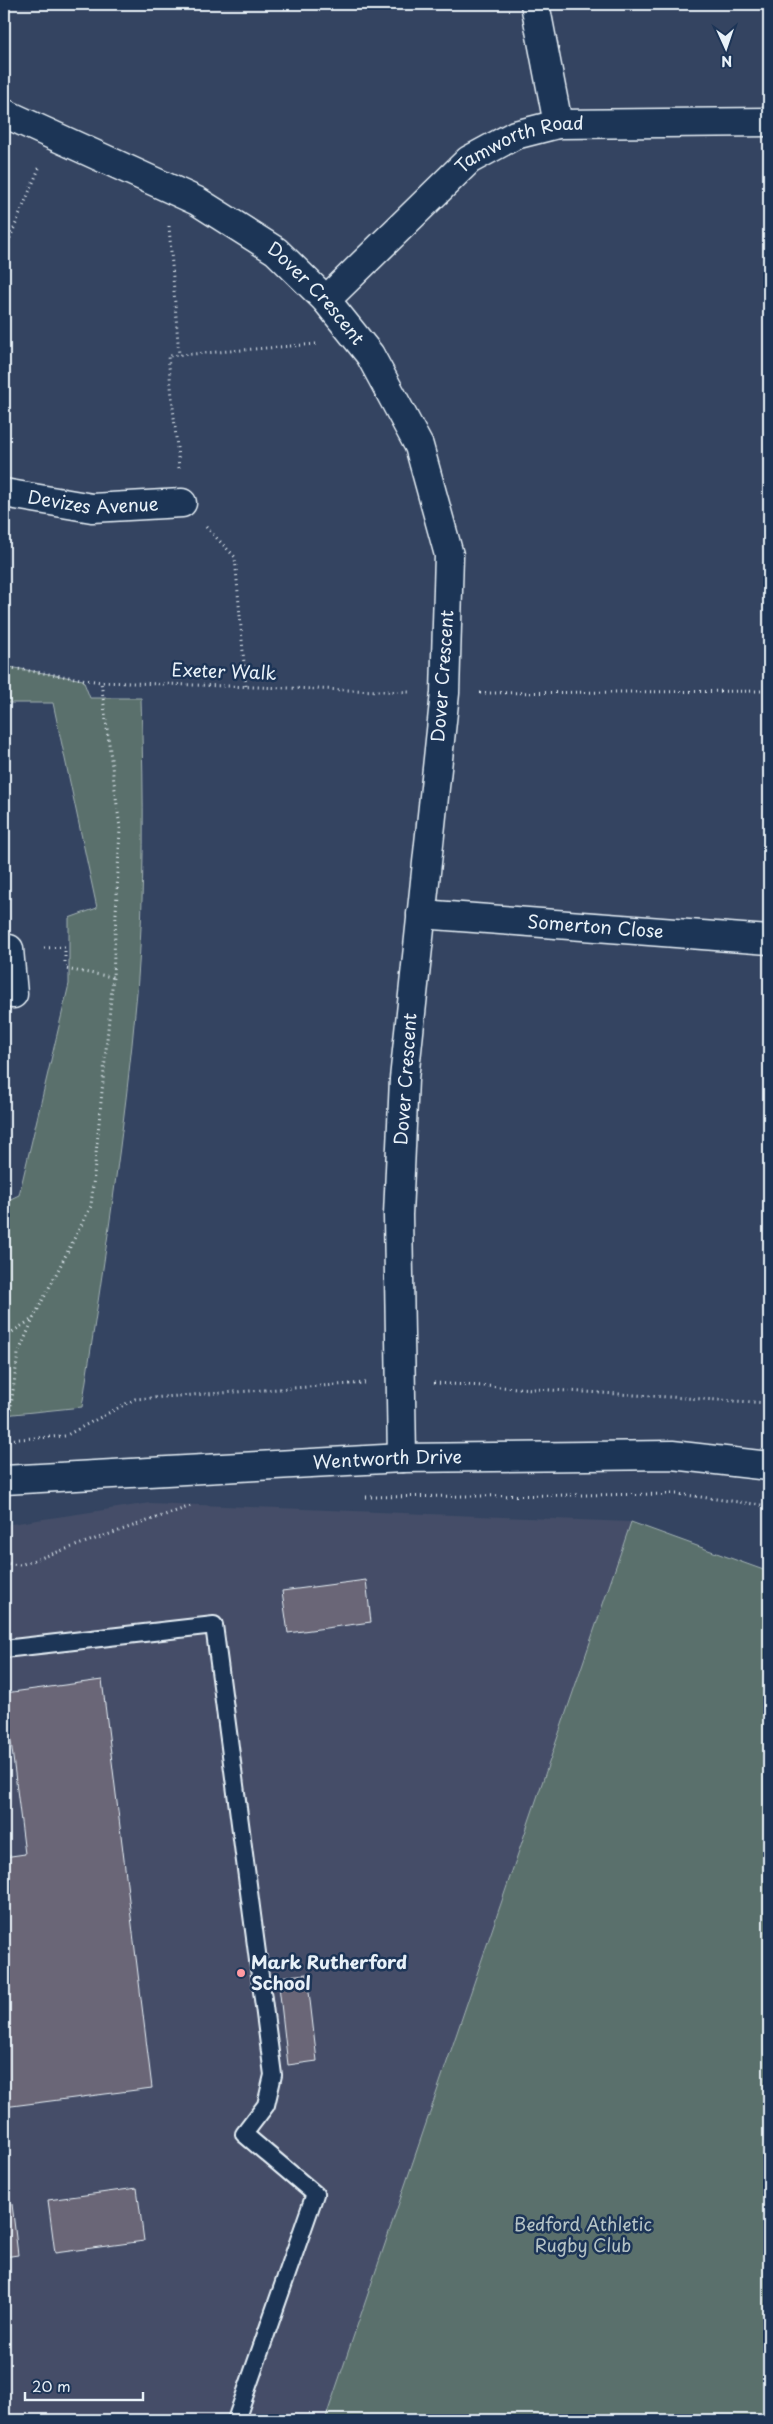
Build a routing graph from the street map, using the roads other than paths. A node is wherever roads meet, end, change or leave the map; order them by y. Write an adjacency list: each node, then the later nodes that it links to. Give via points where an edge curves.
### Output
1 (534, 4): 4 (street)
2 (4, 113): 5 (street, Dover Crescent, via 197,201 276,251)
3 (769, 122): 4 (street, Tamworth Road)
4 (558, 124): 5 (street, Tamworth Road, via 515,135 469,160)
5 (326, 300): 8 (street, Dover Crescent, via 370,355 419,446 449,555 445,693)
6 (4, 493): 7 (street, Devizes Avenue, via 92,508)
7 (182, 503)
8 (421, 914): 9 (street, Somerton Close); 12 (street, Dover Crescent, via 404,1079 398,1215)
9 (769, 940)
10 (6, 949): 11 (street)
11 (13, 994)
12 (402, 1458): 13 (street, Wentworth Drive, via 672,1455); 14 (street, Wentworth Drive)
13 (769, 1466)
14 (4, 1480)
15 (4, 1649): 16 (lane, via 214,1625 273,2075 266,2105 244,2134 315,2194)
16 (236, 2420)

